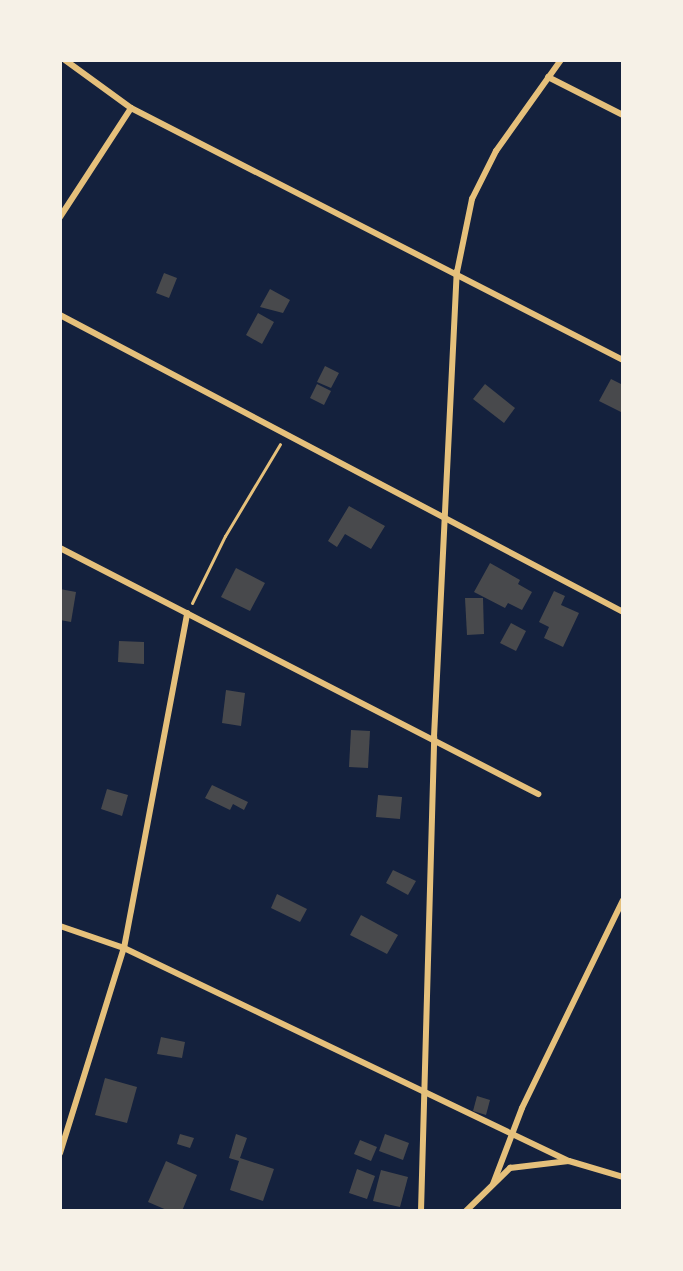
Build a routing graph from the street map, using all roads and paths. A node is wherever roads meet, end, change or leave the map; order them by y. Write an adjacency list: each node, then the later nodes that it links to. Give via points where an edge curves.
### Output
1 (65, 60): 4 (street)
2 (561, 60): 3 (street)
3 (548, 77): 5 (street); 7 (street, via 496,151 472,199)
4 (131, 108): 6 (street); 7 (street)
5 (623, 115)
6 (60, 217)
7 (457, 272): 9 (street); 11 (street)
8 (60, 315): 10 (street)
9 (623, 360)
10 (286, 433): 11 (street); 14 (path, via 225,536)
11 (445, 516): 13 (street); 15 (street)
12 (60, 548): 14 (street)
13 (623, 612)
14 (187, 613): 15 (street); 19 (street)
15 (434, 737): 16 (street); 20 (street)
16 (538, 794)
17 (623, 900): 21 (street)
18 (60, 926): 19 (street)
19 (124, 948): 20 (street); 22 (street)
20 (424, 1093): 21 (street); 26 (street)
21 (512, 1134): 23 (street); 25 (street)
22 (60, 1153)
23 (569, 1161): 24 (street); 25 (street, via 510,1168)
24 (623, 1177)
25 (493, 1184): 27 (street)
26 (421, 1211)
27 (466, 1211)

